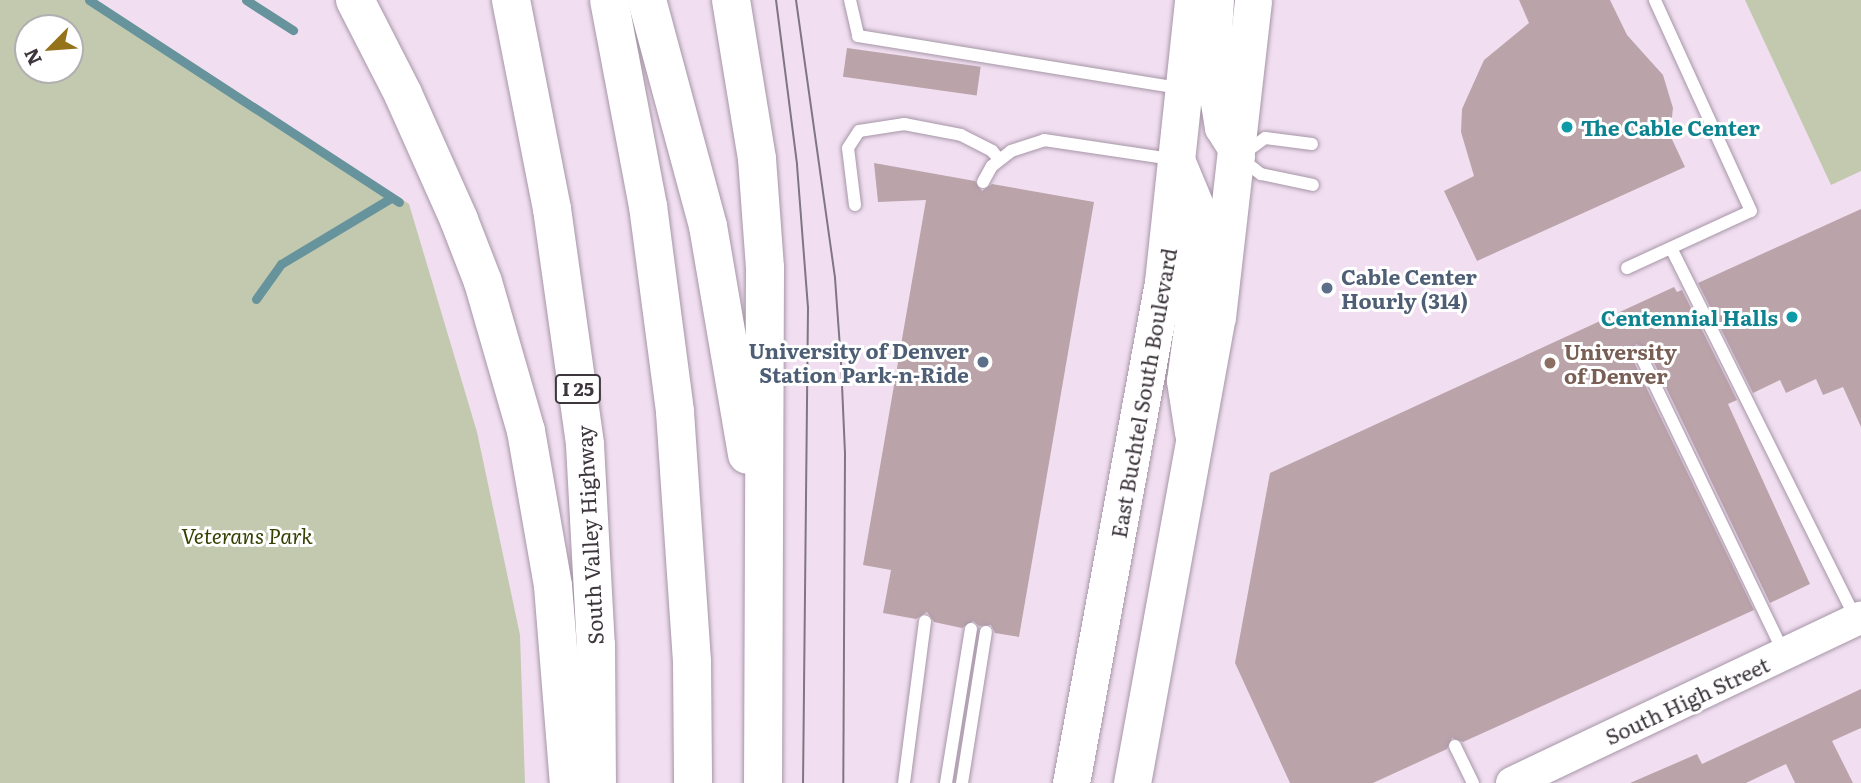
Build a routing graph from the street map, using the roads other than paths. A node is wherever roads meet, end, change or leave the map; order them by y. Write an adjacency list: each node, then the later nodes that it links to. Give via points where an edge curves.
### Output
1 (355, 0): 30 (highway, via 459,220 483,282 526,431 554,586)
2 (511, 0): 31 (highway, South Valley Highway / I 25, via 552,209 585,445)
3 (609, 0): 32 (highway, via 649,206 675,412 692,662)
4 (647, 0): 28 (highway, via 705,214 734,367 752,508)
5 (731, 0): 28 (highway, via 757,159 765,268)
6 (850, 0): 11 (lane, via 858,36)
7 (1192, 0): 11 (main road, East Buchtel South Boulevard)
8 (1218, 0): 13 (street, via 1213,79 1221,128)
9 (1254, 0): 13 (main road)
10 (1655, 0): 19 (lane, via 1751,211)
11 (1185, 89): 15 (main road, East Buchtel South Boulevard)
12 (1312, 144): 13 (lane, via 1265,138)
13 (1239, 157): 17 (lane, via 1261,174); 22 (main road)
14 (999, 159): 15 (lane, via 1044,140); 16 (lane); 18 (lane, via 961,135 904,124 859,131 848,148)
15 (1179, 160): 22 (street, via 1199,208 1202,239 1183,381); 37 (main road, East Buchtel South Boulevard, via 1144,399)
16 (983, 182)
17 (1313, 185)
18 (855, 205)
19 (1671, 248): 20 (lane); 23 (lane)
20 (1627, 268)
21 (1639, 352): 27 (lane)
22 (1195, 456): 38 (main road)
23 (1859, 618): 27 (street, South High Street)
24 (925, 621): 34 (lane)
25 (971, 629): 35 (lane)
26 (986, 632): 36 (lane)
27 (1784, 654): 40 (street, South High Street)
28 (763, 733): 33 (highway)
29 (1455, 746): 39 (lane)
30 (569, 783)
31 (597, 783)
32 (693, 783)
33 (763, 783)
34 (904, 783)
35 (946, 783)
36 (962, 783)
37 (1071, 783)
38 (1132, 783)
39 (1473, 783)
40 (1512, 783)

